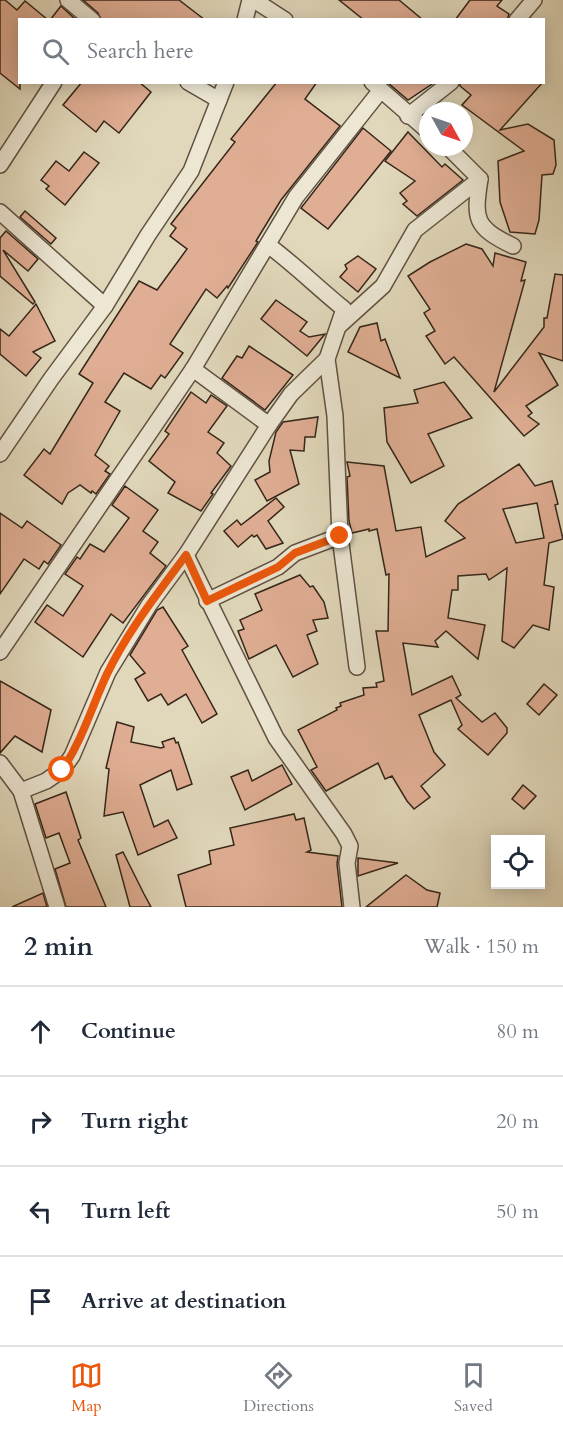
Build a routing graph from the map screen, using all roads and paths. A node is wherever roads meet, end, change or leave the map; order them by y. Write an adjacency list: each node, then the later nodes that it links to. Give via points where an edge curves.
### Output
1 (68, 0): 4 (street)
2 (252, 0): 5 (street); 6 (street)
3 (534, 0): 7 (street)
4 (90, 18)
5 (246, 18)
6 (282, 18)
7 (519, 18)
8 (53, 84): 17 (street)
9 (191, 84): 13 (street)
10 (225, 84): 13 (street)
11 (448, 84): 14 (street)
12 (377, 86): 14 (street); 20 (street, via 296,197)
13 (219, 100): 22 (street, via 191,171)
14 (408, 116): 15 (street)
15 (419, 124)
16 (457, 156): 18 (street)
17 (0, 165)
18 (480, 178): 21 (street, via 476,209 482,226); 23 (street, via 415,230 383,286)
19 (0, 212): 22 (street)
20 (268, 245): 23 (street, via 344,309); 25 (street)
21 (513, 246)
22 (105, 306): 27 (street)
23 (340, 325): 24 (street)
24 (327, 359): 26 (street, via 291,394); 28 (street, via 335,416)
25 (194, 369): 26 (street); 31 (street)
26 (269, 425): 29 (street)
27 (3, 444)
28 (340, 536): 30 (street, via 295,553 278,567); 32 (street)
29 (186, 555): 30 (street); 34 (street, via 149,605 108,672 72,756 62,770 46,781)
30 (207, 601): 36 (street, via 276,738 350,846 347,863)
31 (0, 651)
32 (357, 667)
33 (0, 763): 34 (street)
34 (21, 790): 35 (street)
35 (57, 907)
36 (352, 907)

